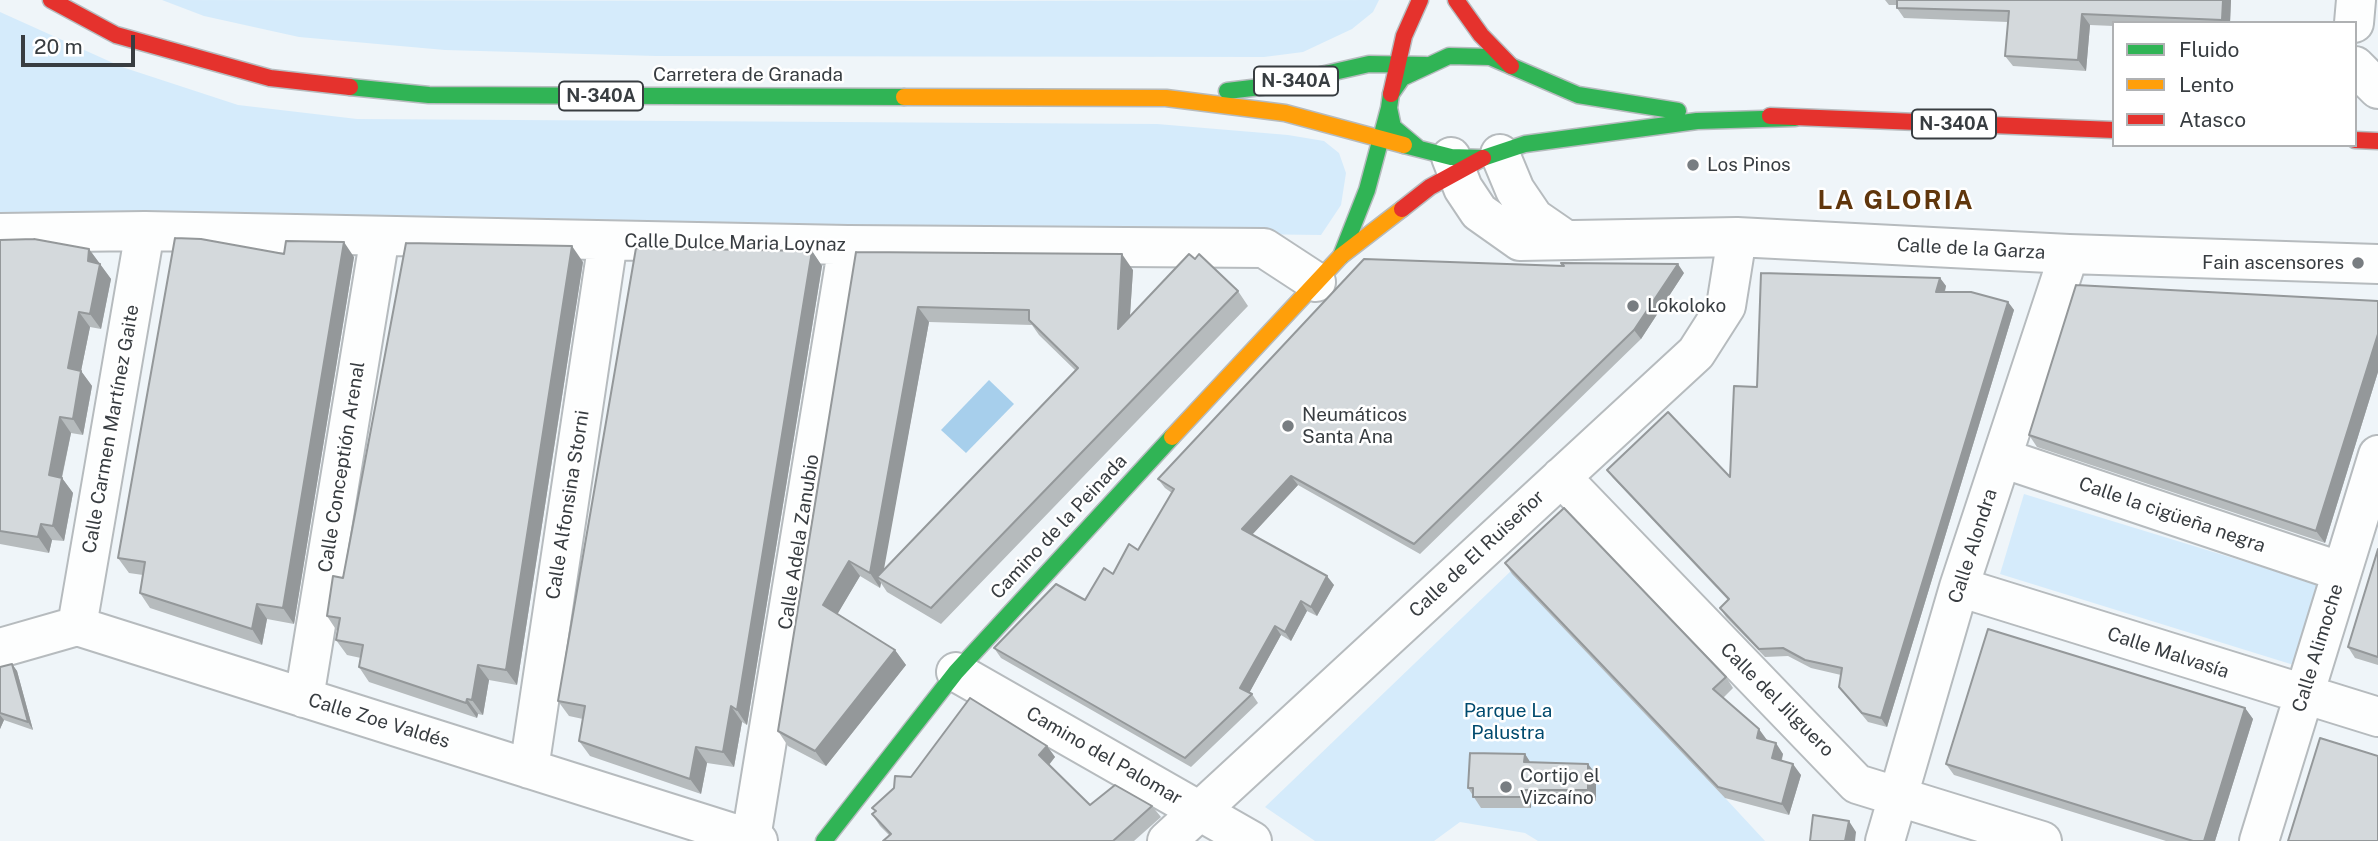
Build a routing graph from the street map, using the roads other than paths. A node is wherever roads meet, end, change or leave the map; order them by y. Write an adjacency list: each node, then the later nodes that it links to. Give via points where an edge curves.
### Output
1 (51, 0): 14 (main road, Carretera de Granada / N-340A, via 116,35 270,78 429,95)
2 (1420, 0): 8 (main road, Camino de la Peinada)
3 (1456, 0): 10 (main road)
4 (2356, 0): 7 (street)
5 (2362, 0): 6 (street)
6 (2378, 1)
7 (2354, 21)
8 (1397, 65): 9 (main road, N-340A); 14 (main road, N-340A, via 1369,64 1278,85); 16 (main road, Camino de la Peinada)
9 (1426, 65): 10 (main road, N-340A, via 1449,56 1490,57); 16 (main road, N-340A, via 1402,78)
10 (1511, 66): 12 (main road, N-340A)
11 (2357, 68): 13 (street)
12 (1528, 74): 15 (main road); 17 (main road, N-340A, via 1578,95 1654,108)
13 (2378, 89)
14 (1166, 98): 20 (main road, N-340A, via 1285,113)
15 (1544, 99)
16 (1390, 101): 20 (main road, Camino de la Peinada); 23 (main road, via 1393,127)
17 (1795, 118): 19 (main road, N-340A); 23 (main road, N-340A, via 1698,121)
18 (1540, 127): 23 (main road)
19 (2112, 130)
20 (1382, 140): 23 (main road, N-340A); 33 (main road, Camino de la Peinada)
21 (2357, 140): 22 (main road)
22 (2378, 141)
23 (1472, 156): 28 (street, via 1515,190 1534,218); 28 (street, Calle de la Garza, via 1479,212 1520,242); 33 (main road, Camino de la Peinada)
24 (145, 231): 25 (street, Calle Dulce Maria Loynaz); 26 (street, Calle Dulce Maria Loynaz); 39 (street, Calle Carmen Martínez Gaite)
25 (0, 233)
26 (380, 236): 29 (street, Calle Dulce Maria Loynaz); 43 (street, Calle Conceptión Arenal)
27 (1737, 237): 28 (street, Calle de la Garza); 31 (street, Calle de la Garza); 36 (street, Calle de El Ruiseñor, via 1726,306 1696,353)
28 (1563, 238)
29 (608, 241): 30 (street, Calle Dulce Maria Loynaz); 45 (street, Calle Alfonsina Storni)
30 (848, 246): 33 (street, Calle Dulce Maria Loynaz, via 1264,248); 48 (street, Calle Adela Zanubio)
31 (2070, 254): 32 (street, Calle de la Garza); 35 (street, Calle Alondra)
32 (2378, 264)
33 (1329, 269): 41 (main road, Camino de la Peinada)
34 (2378, 455): 37 (street, Calle Alimoche)
35 (2002, 458): 37 (street, Calle la cigüeña negra); 38 (street, Calle Alondra)
36 (1561, 477): 46 (street, Calle del Jilguero, via 1857,783); 47 (street, Calle de El Ruiseñor)
37 (2342, 572): 42 (street, Calle Alimoche)
38 (1959, 587): 42 (street, Calle Malvasía); 46 (street, Calle Alondra)
39 (77, 626): 40 (street); 43 (street, Calle Zoe Valdés)
40 (0, 648)
41 (956, 672): 47 (street, Camino del Palomar); 49 (main road, Camino de la Peinada)
42 (2303, 695): 44 (street, Calle Malvasía); 54 (street, Calle Alimoche)
43 (304, 698): 45 (street, Calle Zoe Valdés)
44 (2378, 717)
45 (529, 768): 48 (street, Calle Zoe Valdés)
46 (1899, 796): 52 (street, Calle Alondra); 53 (street, Calle del Jilguero)
47 (1199, 811): 50 (street, Calle de El Ruiseñor); 51 (street, Camino del Palomar)
48 (754, 840)
49 (824, 841)
50 (1167, 841)
51 (1252, 841)
52 (1885, 841)
53 (2042, 841)
54 (2259, 841)

